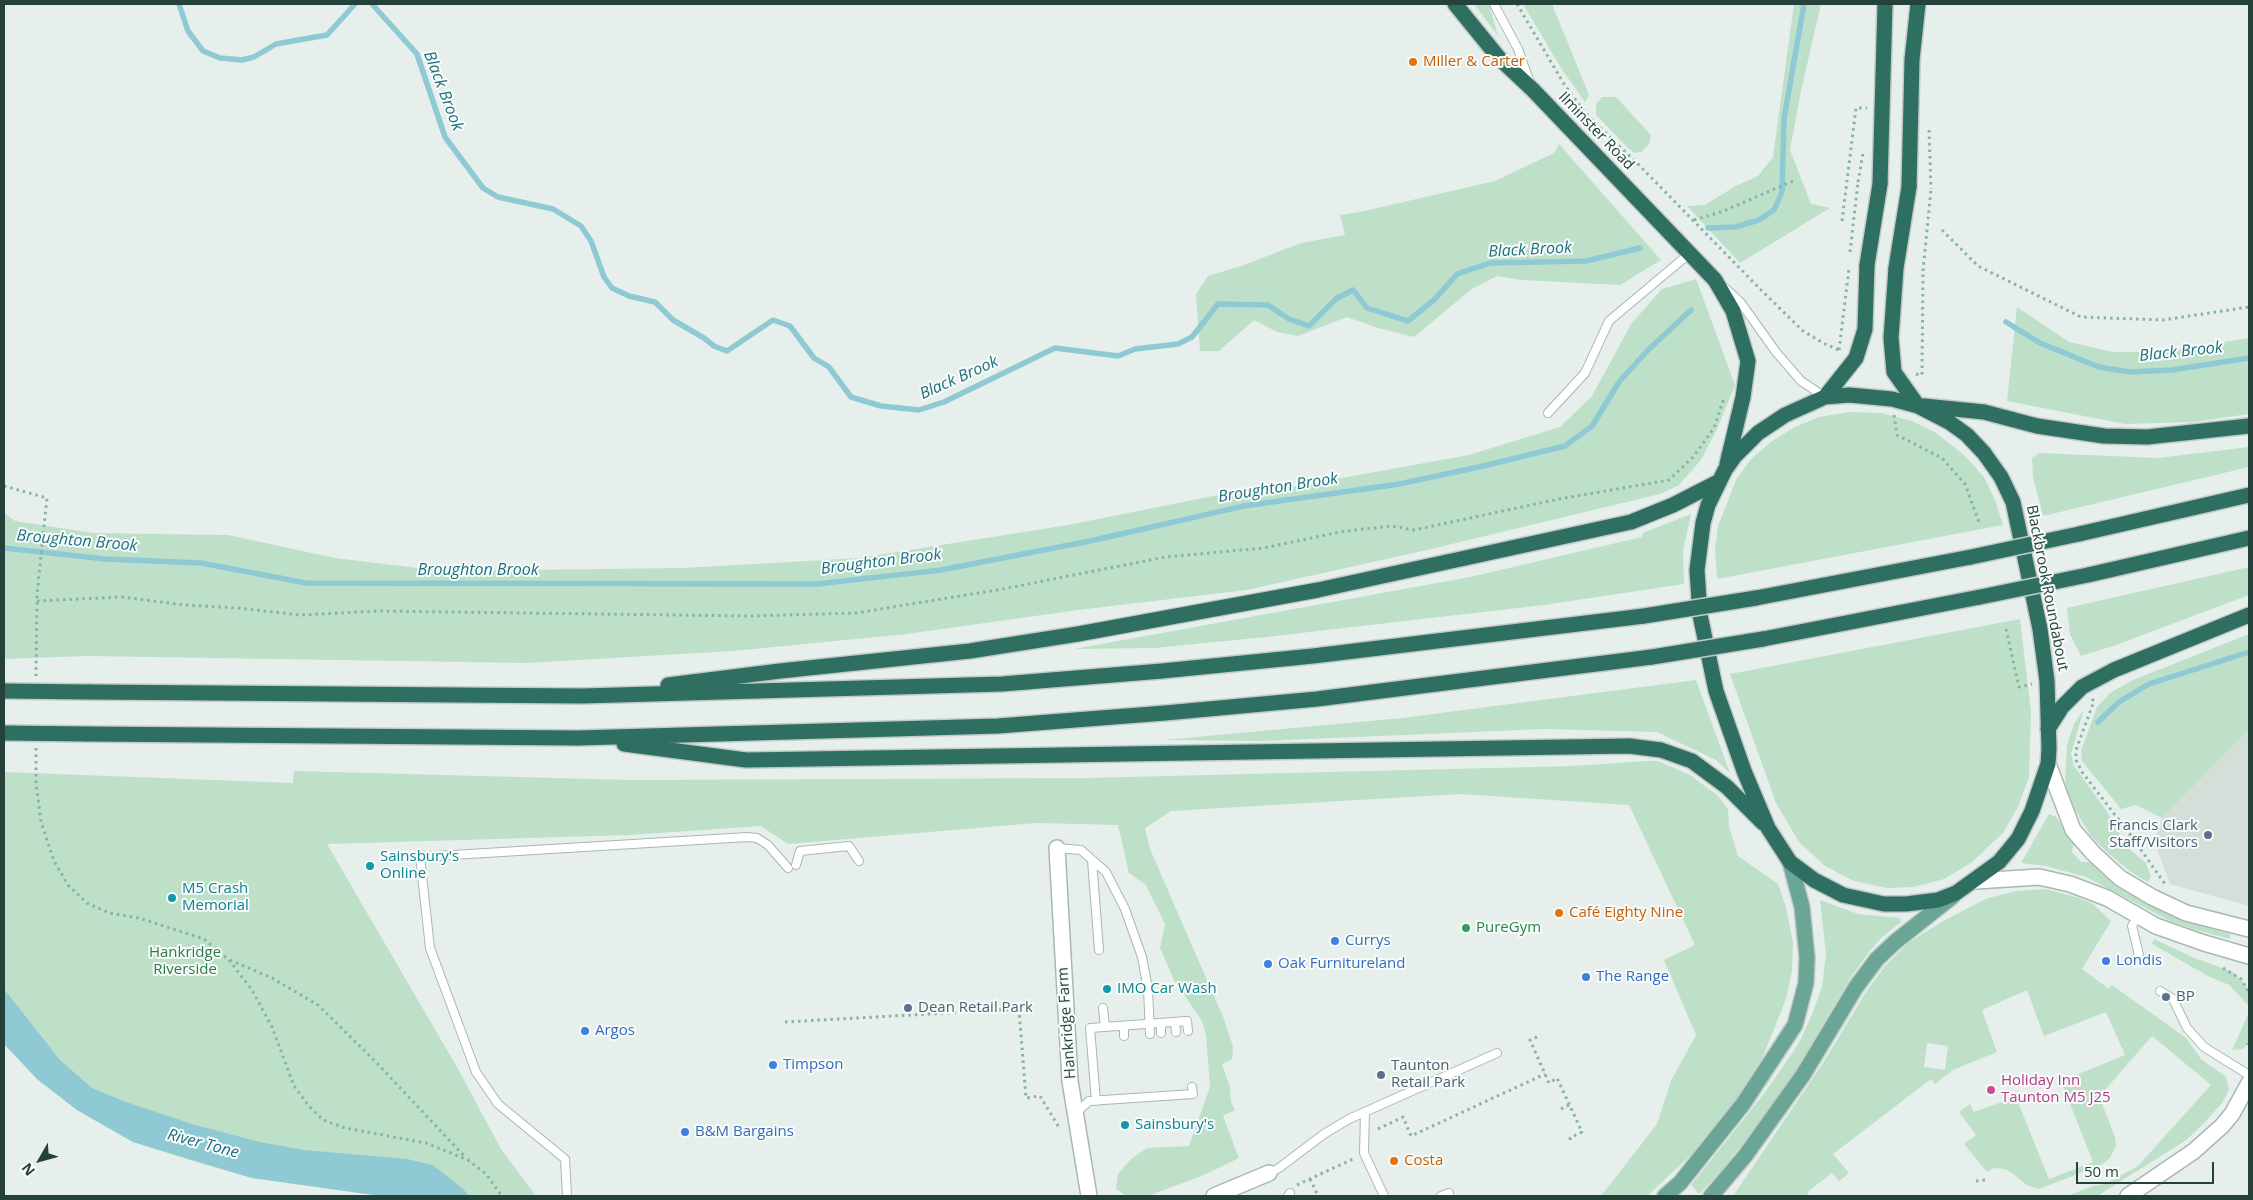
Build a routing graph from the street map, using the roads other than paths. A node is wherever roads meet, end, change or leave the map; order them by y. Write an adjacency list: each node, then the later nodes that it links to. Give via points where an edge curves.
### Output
1 (1455, 4): 5 (highway, Ilminster Road, via 1499,58)
2 (1494, 4): 5 (lane, via 1518,49)
3 (1885, 4): 8 (highway, bridge, via 1880,184 1867,265 1866,329 1856,358)
4 (1918, 4): 9 (highway, bridge, via 1912,60 1909,187 1896,268 1892,338 1894,372)
5 (1533, 90): 6 (highway, Ilminster Road)
6 (1690, 253): 7 (highway, Ilminster Road); 10 (lane, via 1609,321 1585,373)
7 (1715, 280): 8 (lane, Ilminster Road, via 1741,303 1801,381); 12 (highway, Ilminster Road, via 1733,311 1748,361 1743,397)
8 (1825, 397): 9 (highway, Blackbrook Roundabout, via 1849,395 1892,399); 12 (highway, Blackbrook Roundabout, via 1785,415 1758,433)
9 (1918, 406): 11 (highway, via 1984,412 2047,428 2104,436 2147,437); 18 (highway, Blackbrook Roundabout, via 1967,435 2002,478 2013,502 2040,629 2047,681)
10 (1548, 413)
11 (2249, 426)
12 (1721, 476): 17 (highway, via 1673,506 1631,522 1308,592 970,651); 22 (highway, Blackbrook Roundabout, via 1708,505 1702,532 1697,570 1700,614 1716,691)
13 (2249, 495): 17 (highway, bridge, via 1971,557 1756,598 1644,616 1304,657 1002,684)
14 (2249, 538): 20 (highway, bridge, via 2088,575 1763,639 1652,657 1317,699 998,726)
15 (2249, 614): 18 (highway, via 2114,670 2082,687 2062,707)
16 (4, 691): 17 (highway, bridge)
17 (582, 696)
18 (2048, 729): 21 (highway, Blackbrook Roundabout)
19 (4, 733): 20 (highway, bridge)
20 (578, 738): 22 (highway, via 746,760 1629,746 1661,750 1692,761 1727,787)
21 (2048, 764): 27 (highway, Blackbrook Roundabout, via 2032,811 2018,839 1999,862); 30 (street, via 2073,830 2120,878 2186,913)
22 (1768, 828): 26 (highway, Blackbrook Roundabout)
23 (1057, 848): 24 (lane, via 1081,850); 55 (street, Hankridge Farm, via 1070,1081)
24 (1092, 860): 31 (lane); 38 (lane, via 1106,872 1125,909 1142,957)
25 (859, 861): 59 (lane, via 849,846 800,851 792,867 768,845 757,838 747,837 420,857 430,948 476,1072 498,1104 565,1159)
26 (1790, 862): 28 (highway, Blackbrook Roundabout, via 1814,880 1843,895 1865,901 1906,904 1938,900); 64 (main road, via 1802,907 1807,957 1806,982 1795,1025 1737,1111 1680,1183)
27 (1976, 881): 28 (highway, Blackbrook Roundabout); 29 (street, via 2039,877 2070,884 2106,898)
28 (1956, 893): 65 (main road, via 1877,959 1856,987 1803,1075 1745,1156)
29 (2138, 916): 32 (street, via 2156,926); 33 (lane, via 2132,926 2139,955)
30 (2249, 929)
31 (1099, 950)
32 (2249, 956)
33 (2136, 959)
34 (2160, 991): 51 (lane, via 2173,999 2187,1028 2204,1047)
35 (1104, 1008): 41 (lane)
36 (1175, 1022): 37 (lane); 42 (lane, via 1187,1021); 43 (lane)
37 (1161, 1023): 38 (lane); 44 (lane)
38 (1150, 1024): 39 (lane); 45 (lane)
39 (1135, 1025): 40 (lane); 46 (lane)
40 (1124, 1026): 41 (lane); 47 (lane)
41 (1104, 1027): 48 (lane); 49 (lane); 54 (lane, via 1090,1028)
42 (1188, 1031)
43 (1176, 1032)
44 (1162, 1033)
45 (1150, 1034)
46 (1136, 1035)
47 (1124, 1036)
48 (1109, 1037)
49 (1099, 1038)
50 (1497, 1053): 56 (lane)
51 (2249, 1075)
52 (2249, 1083): 66 (street, via 2222,1126 2194,1151)
53 (1192, 1087): 54 (lane, via 1193,1094 1180,1091)
54 (1101, 1098): 55 (lane, via 1089,1102)
55 (1077, 1112): 60 (street, Hankridge Farm)
56 (1365, 1112): 57 (lane, via 1324,1134); 62 (lane, via 1364,1154)
57 (1269, 1173): 61 (street)
58 (1449, 1193): 63 (lane)
59 (567, 1196)
60 (1089, 1196)
61 (1214, 1196)
62 (1384, 1196)
63 (1440, 1196)
64 (1664, 1196)
65 (1711, 1196)
66 (2128, 1196)

